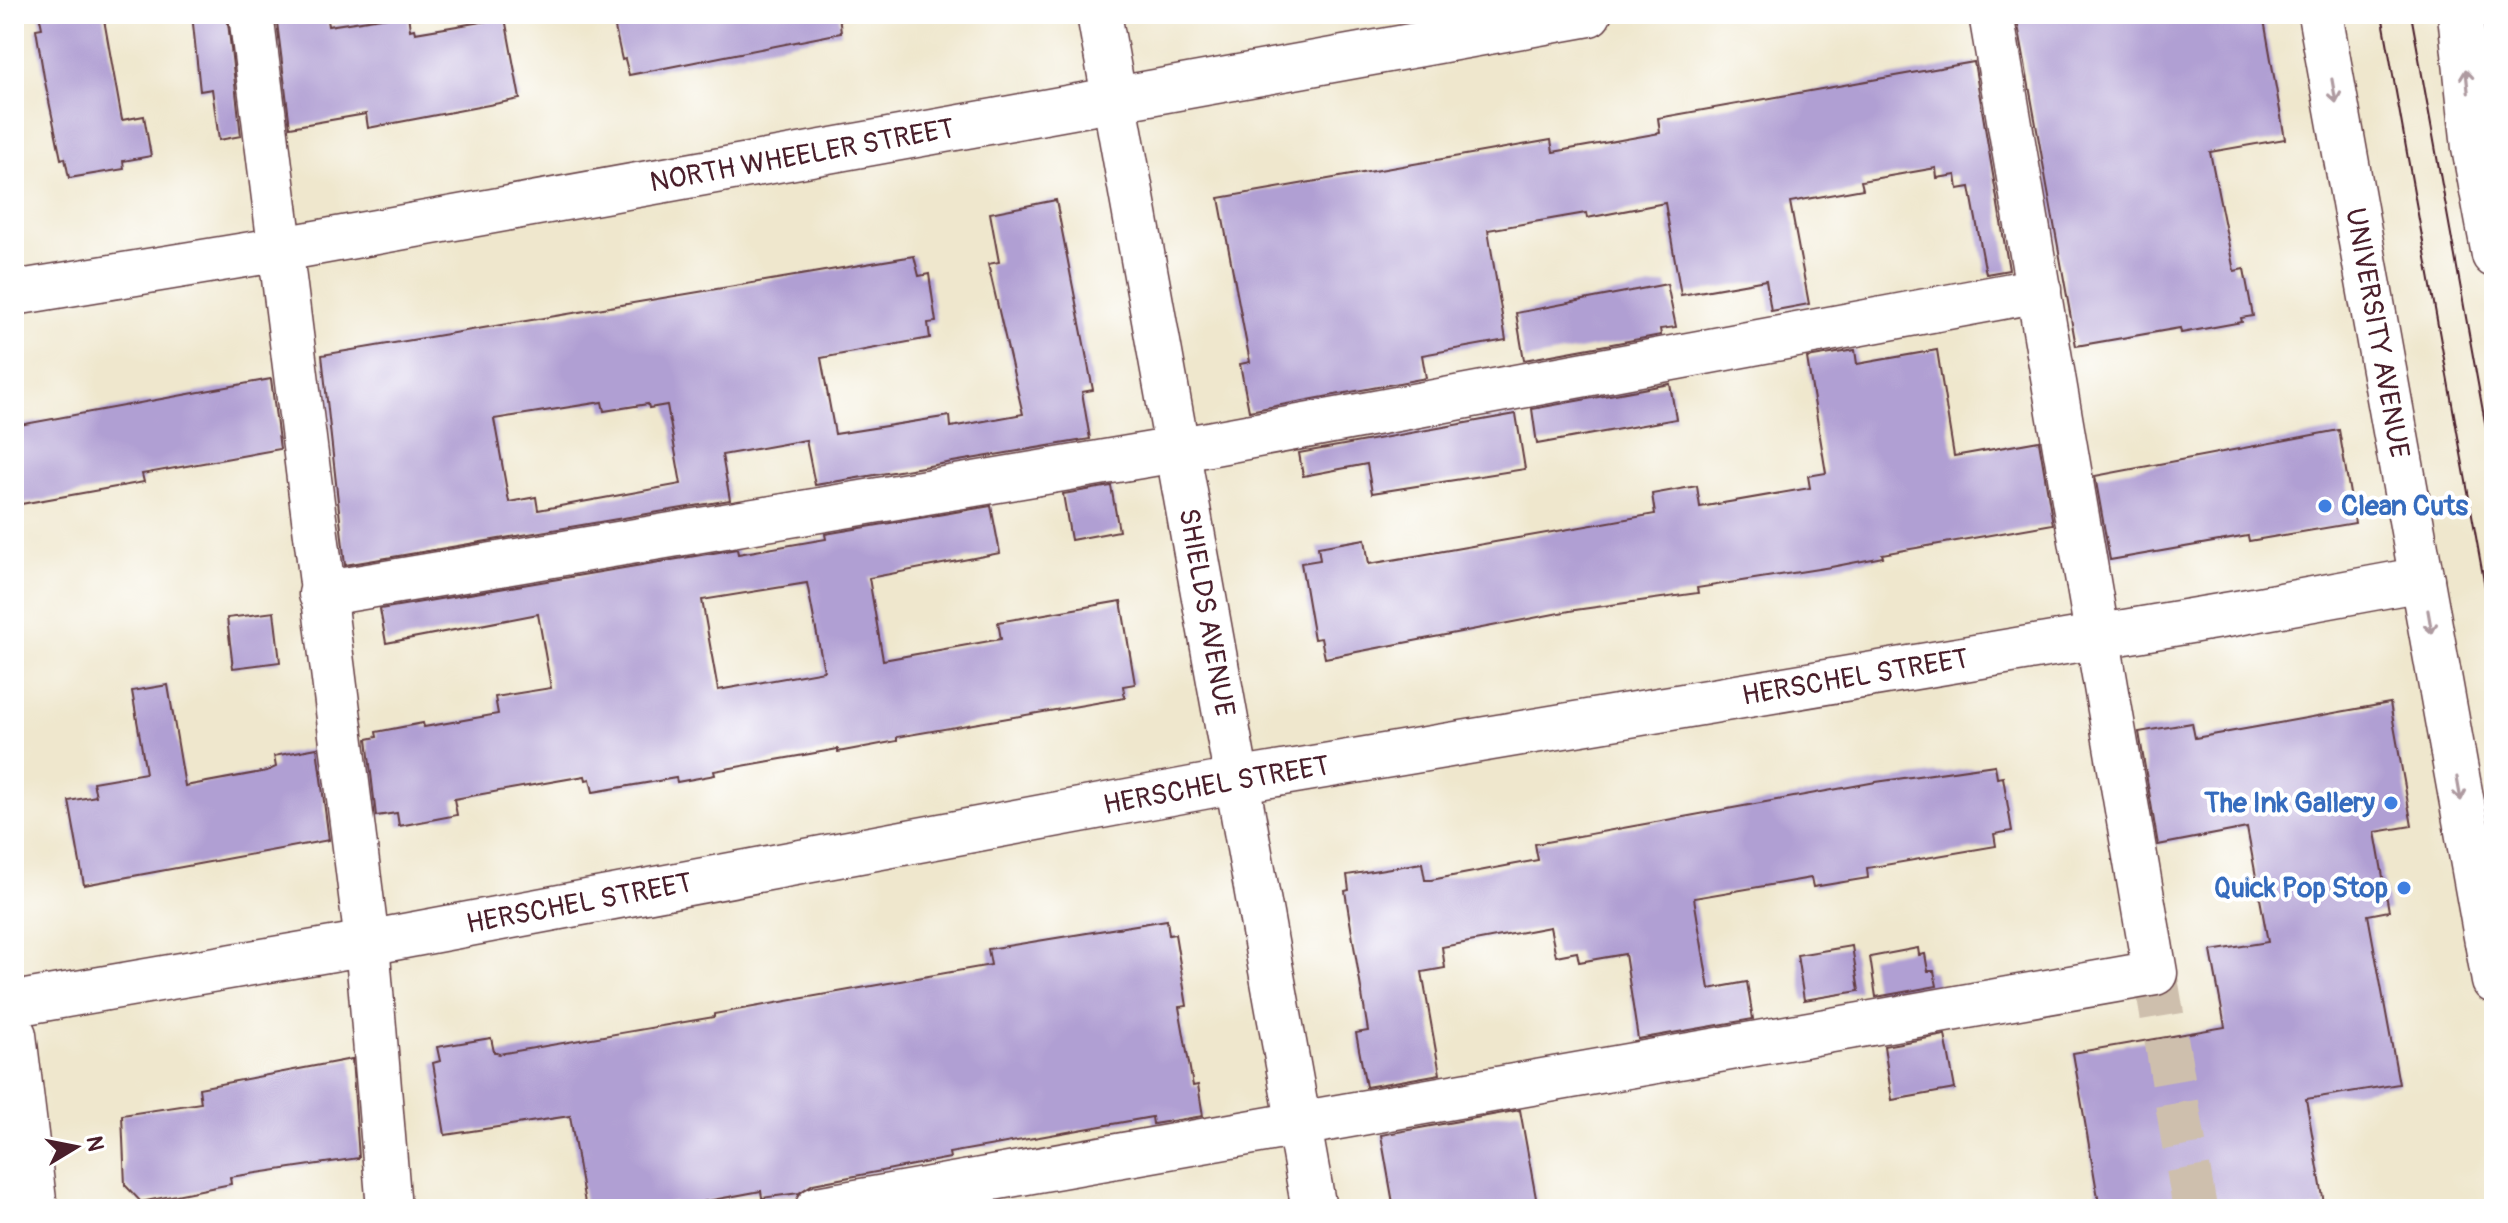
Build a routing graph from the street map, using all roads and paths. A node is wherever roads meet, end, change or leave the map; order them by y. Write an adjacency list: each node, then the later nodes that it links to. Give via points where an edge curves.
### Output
1 (251, 14): 8 (street)
2 (1099, 14): 7 (street, SHIELDS AVENUE)
3 (1589, 14): 7 (street, NORTH WHEELER STREET)
4 (1991, 14): 10 (street)
5 (2320, 14): 13 (street, UNIVERSITY AVENUE, one-way to 13)
6 (2460, 14): 9 (street, one-way to 6, via 2474,148)
7 (1115, 98): 8 (street, NORTH WHEELER STREET); 12 (street, SHIELDS AVENUE)
8 (282, 249): 11 (street, NORTH WHEELER STREET); 14 (street)
9 (2494, 255)
10 (2039, 290): 12 (street); 15 (street)
11 (14, 293)
12 (1176, 450): 14 (street); 16 (street, SHIELDS AVENUE)
13 (2422, 579): 15 (street, HERSCHEL STREET); 18 (street, UNIVERSITY AVENUE, one-way to 18)
14 (321, 594): 17 (street)
15 (2095, 635): 16 (street, HERSCHEL STREET); 21 (street, via 2155,973)
16 (1235, 781): 17 (street, HERSCHEL STREET); 21 (street, SHIELDS AVENUE)
17 (367, 943): 19 (street, HERSCHEL STREET); 23 (street)
18 (2494, 981)
19 (14, 1004)
20 (14, 1035): 22 (street)
21 (1297, 1124): 24 (street); 25 (street, SHIELDS AVENUE)
22 (35, 1209)
23 (389, 1209)
24 (817, 1209)
25 (1314, 1209)

